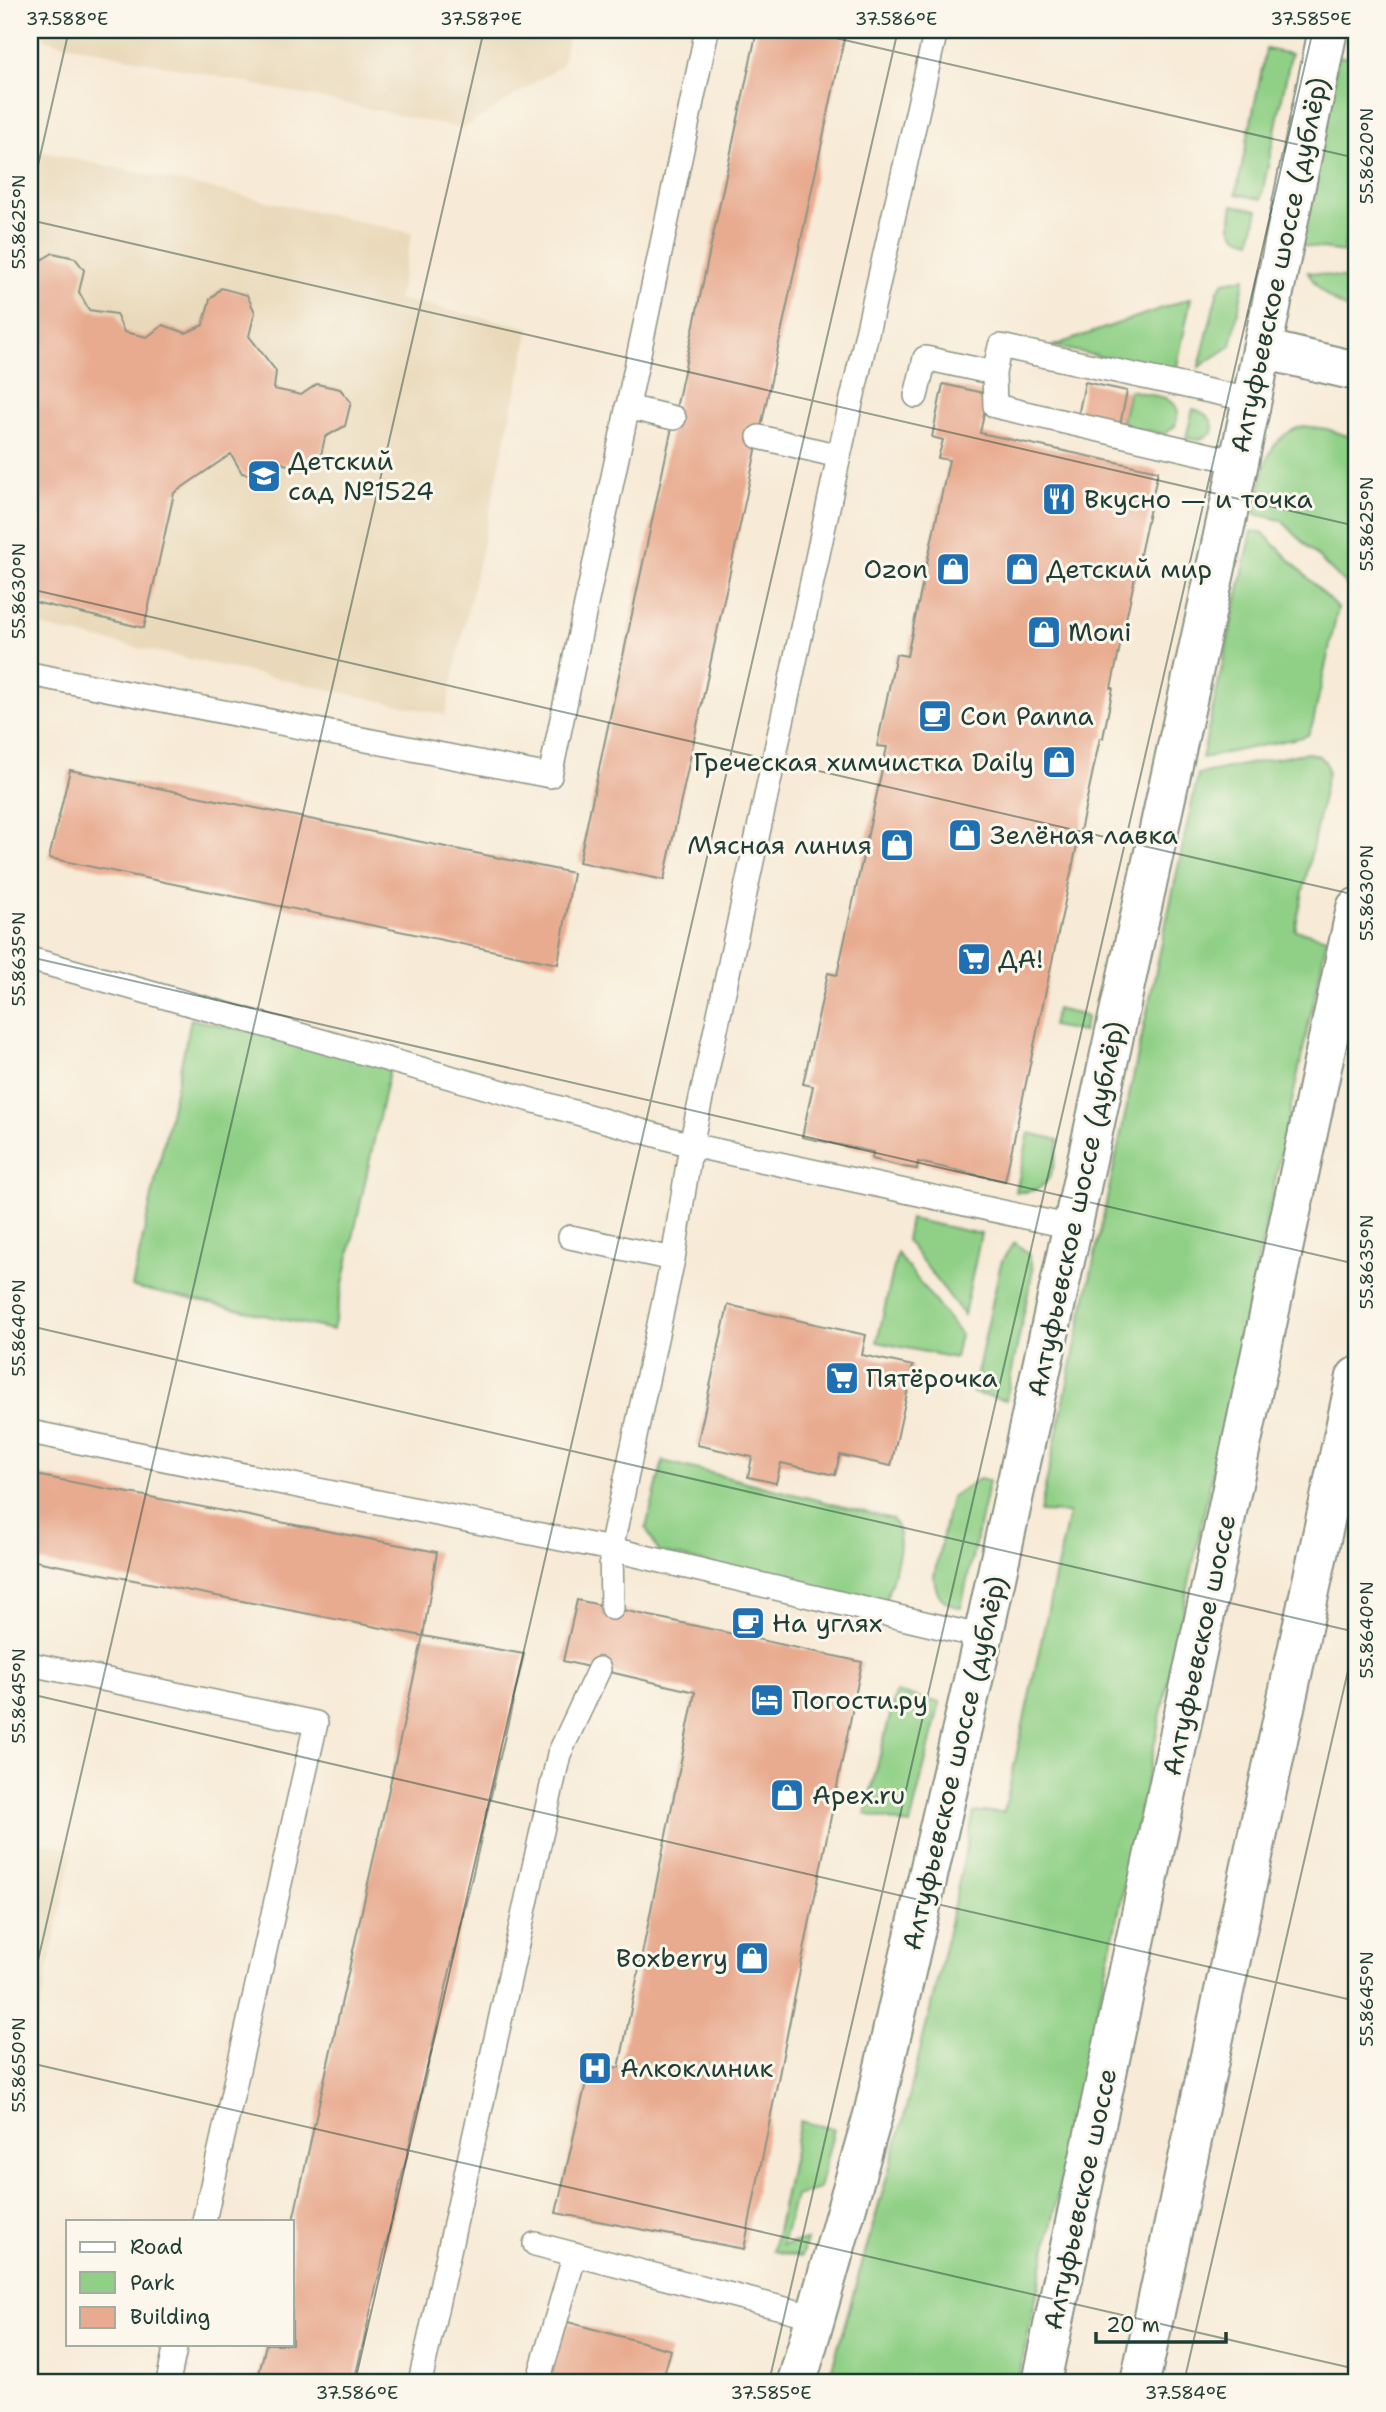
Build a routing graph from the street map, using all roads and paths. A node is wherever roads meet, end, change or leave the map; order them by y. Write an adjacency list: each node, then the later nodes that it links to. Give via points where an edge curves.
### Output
1 (707, 30): 9 (lane)
2 (936, 30): 12 (lane)
3 (1328, 30): 4 (main road, Алтуфьевское шоссе (дублёр))
4 (1262, 349): 5 (main road); 8 (main road, Алтуфьевское шоссе (дублёр))
5 (1356, 370)
6 (994, 373): 7 (lane, via 925,358); 8 (lane, via 1000,346); 13 (lane, via 995,406)
7 (916, 396)
8 (1251, 400): 13 (main road, Алтуфьевское шоссе (дублёр))
9 (627, 407): 10 (lane); 14 (lane, via 550,776)
10 (674, 418)
11 (759, 437): 12 (lane)
12 (839, 456): 17 (lane)
13 (1239, 462): 18 (main road, Алтуфьевское шоссе (дублёр))
14 (30, 674)
15 (1356, 908): 37 (main road, Алтуфьевское шоссе)
16 (30, 959): 17 (lane)
17 (691, 1145): 18 (lane); 20 (lane)
18 (1072, 1227): 25 (main road, Алтуфьевское шоссе (дублёр))
19 (570, 1237): 20 (lane)
20 (673, 1259): 23 (lane)
21 (1356, 1377): 38 (main road)
22 (30, 1432): 23 (lane)
23 (611, 1549): 24 (lane); 25 (lane)
24 (612, 1608)
25 (983, 1637): 31 (main road, Алтуфьевское шоссе (дублёр), via 873,2115)
26 (30, 1664): 28 (lane, via 316,1723)
27 (599, 1670): 34 (lane, via 559,1754)
28 (204, 2220)
29 (535, 2244): 30 (lane)
30 (575, 2255): 31 (lane); 35 (lane)
31 (817, 2317): 36 (main road, Алтуфьевское шоссе (дублёр))
32 (176, 2346): 33 (lane)
33 (168, 2382)
34 (421, 2382)
35 (538, 2382)
36 (797, 2382)
37 (1041, 2382)
38 (1140, 2382)

